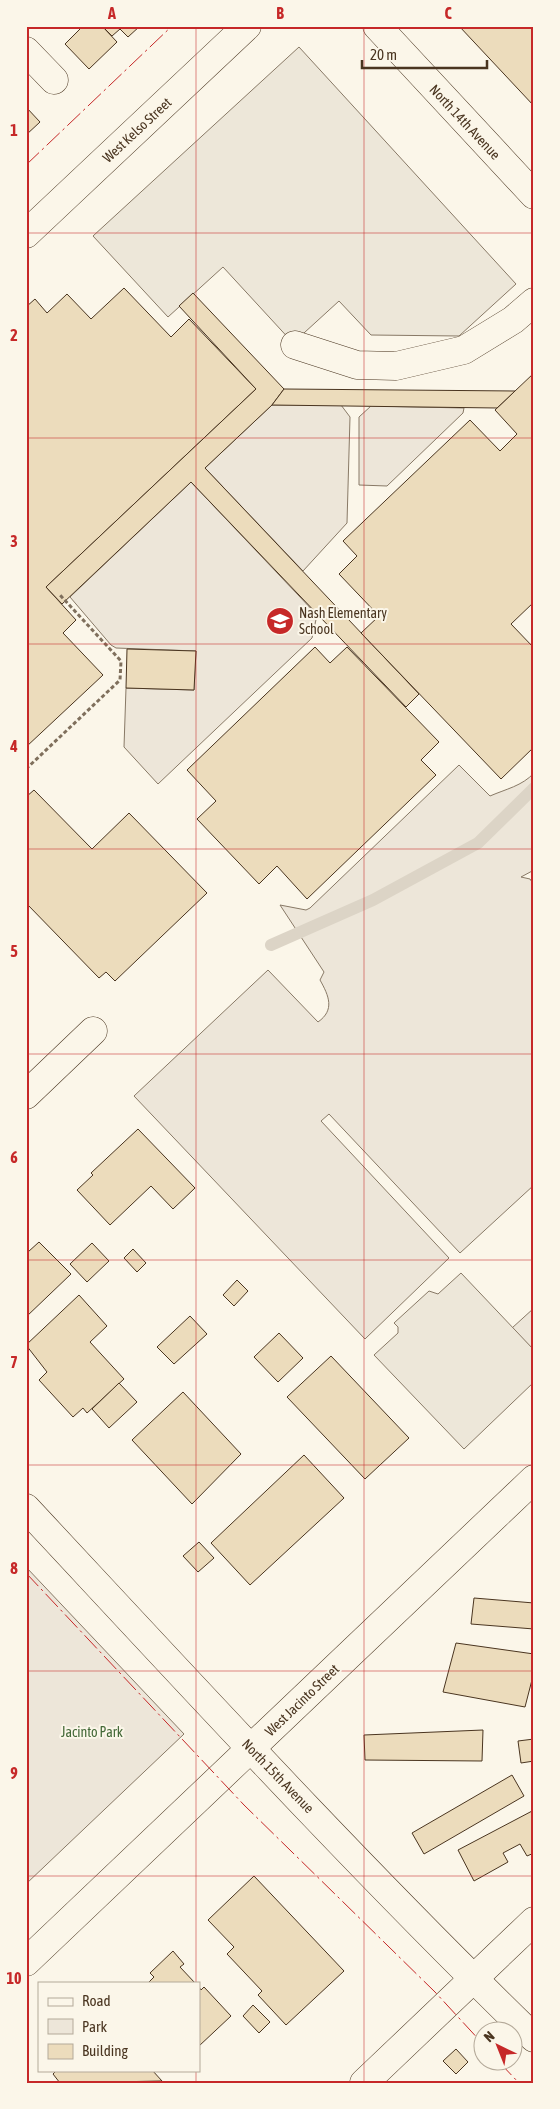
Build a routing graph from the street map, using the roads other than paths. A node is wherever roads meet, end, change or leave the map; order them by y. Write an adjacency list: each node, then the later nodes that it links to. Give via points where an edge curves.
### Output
1 (247, 26): 6 (street, West Kelso Street)
2 (377, 26): 5 (street, North 14th Avenue)
3 (26, 50): 4 (street)
4 (54, 80)
5 (534, 196)
6 (26, 234)
7 (534, 302): 8 (street, via 464,350 396,366 357,364)
8 (295, 345)
9 (93, 1031): 10 (street)
10 (26, 1094)
11 (534, 1479): 13 (street, West Jacinto Street)
12 (26, 1508): 13 (street, North 15th Avenue)
13 (251, 1748): 15 (street, West Jacinto Street); 16 (street, North 15th Avenue)
14 (534, 1921): 16 (street)
15 (26, 1962)
16 (473, 1980): 17 (street, North 15th Avenue); 18 (street)
17 (534, 2038)
18 (364, 2083)

